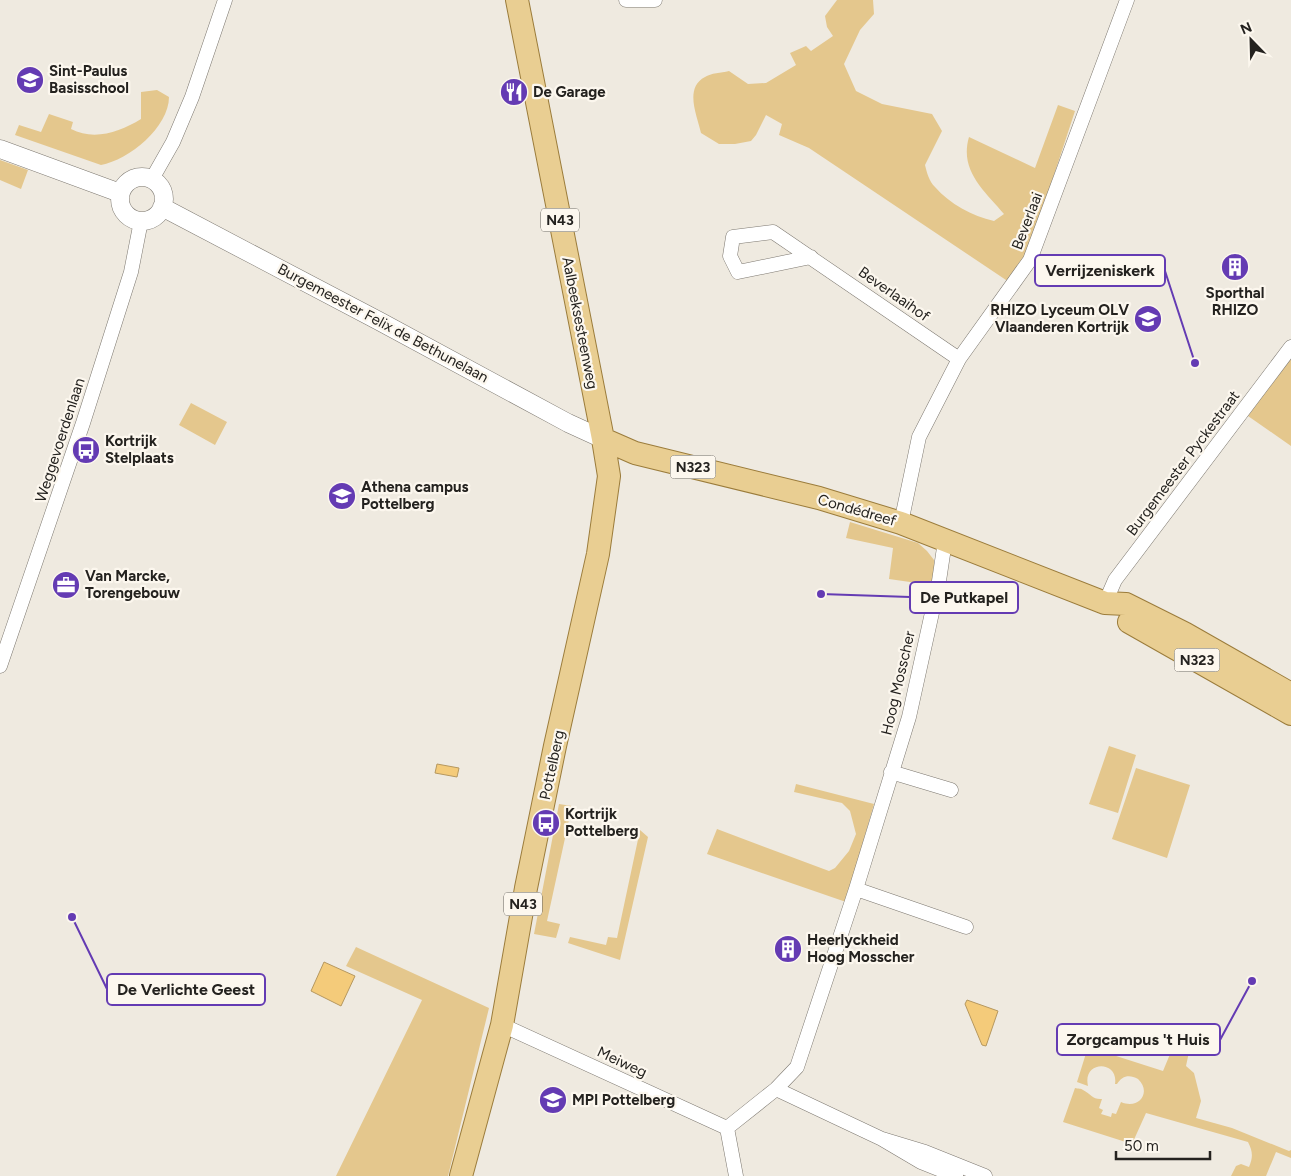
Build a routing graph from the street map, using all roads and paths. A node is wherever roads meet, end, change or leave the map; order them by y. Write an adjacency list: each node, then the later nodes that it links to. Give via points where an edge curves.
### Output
1 (225, 0): 7 (street, via 192,97 173,142)
2 (517, 0): 14 (main road, Aalbeeksesteenweg / N43)
3 (626, 0): 4 (street)
4 (655, 0)
5 (1127, 0): 13 (street, Beverlaai, via 1030,260)
6 (0, 149): 8 (street)
7 (152, 179): 8 (street, via 133,178); 9 (street, via 163,191)
8 (120, 193): 10 (street, via 124,212)
9 (162, 207): 10 (street, via 158,215); 14 (street, Burgemeester Felix de Bethunelaan)
10 (141, 221): 18 (street, Weggevoerdenlaan, via 131,272 92,396)
11 (811, 257): 11 (street, Beverlaaihof, via 773,232 733,237 730,256 738,272); 13 (street, Beverlaaihof)
12 (1291, 346): 17 (street, Burgemeester Pyckestraat, via 1115,580)
13 (959, 359): 15 (street, Beverlaai, via 918,437)
14 (603, 439): 15 (main road, Condédreef / N323, via 635,453 819,498); 25 (main road, Pottelberg / N43, via 609,476 598,554 526,888)
15 (901, 522): 16 (main road, Condédreef / N323)
16 (945, 541): 17 (main road, Condédreef / N323); 21 (street, Hoog Mosscher, via 909,717)
17 (1105, 603): 19 (main road, Condédreef / N323, via 1126,604); 20 (main road, Condédreef / N323, via 1121,617)
18 (0, 666)
19 (1291, 694)
20 (1291, 714)
21 (891, 772): 22 (street); 23 (street, Hoog Mosscher)
22 (951, 790)
23 (856, 889): 24 (street); 26 (street, Hoog Mosscher, via 797,1067)
24 (966, 927)
25 (502, 1025): 27 (street, Meiweg); 29 (main road, Pottelberg / N43)
26 (776, 1089): 27 (street, Hoog Mosscher); 28 (street)
27 (727, 1128): 30 (street)
28 (882, 1139): 31 (street, via 921,1162); 32 (street)
29 (461, 1176)
30 (736, 1176)
31 (956, 1176)
32 (985, 1176)

